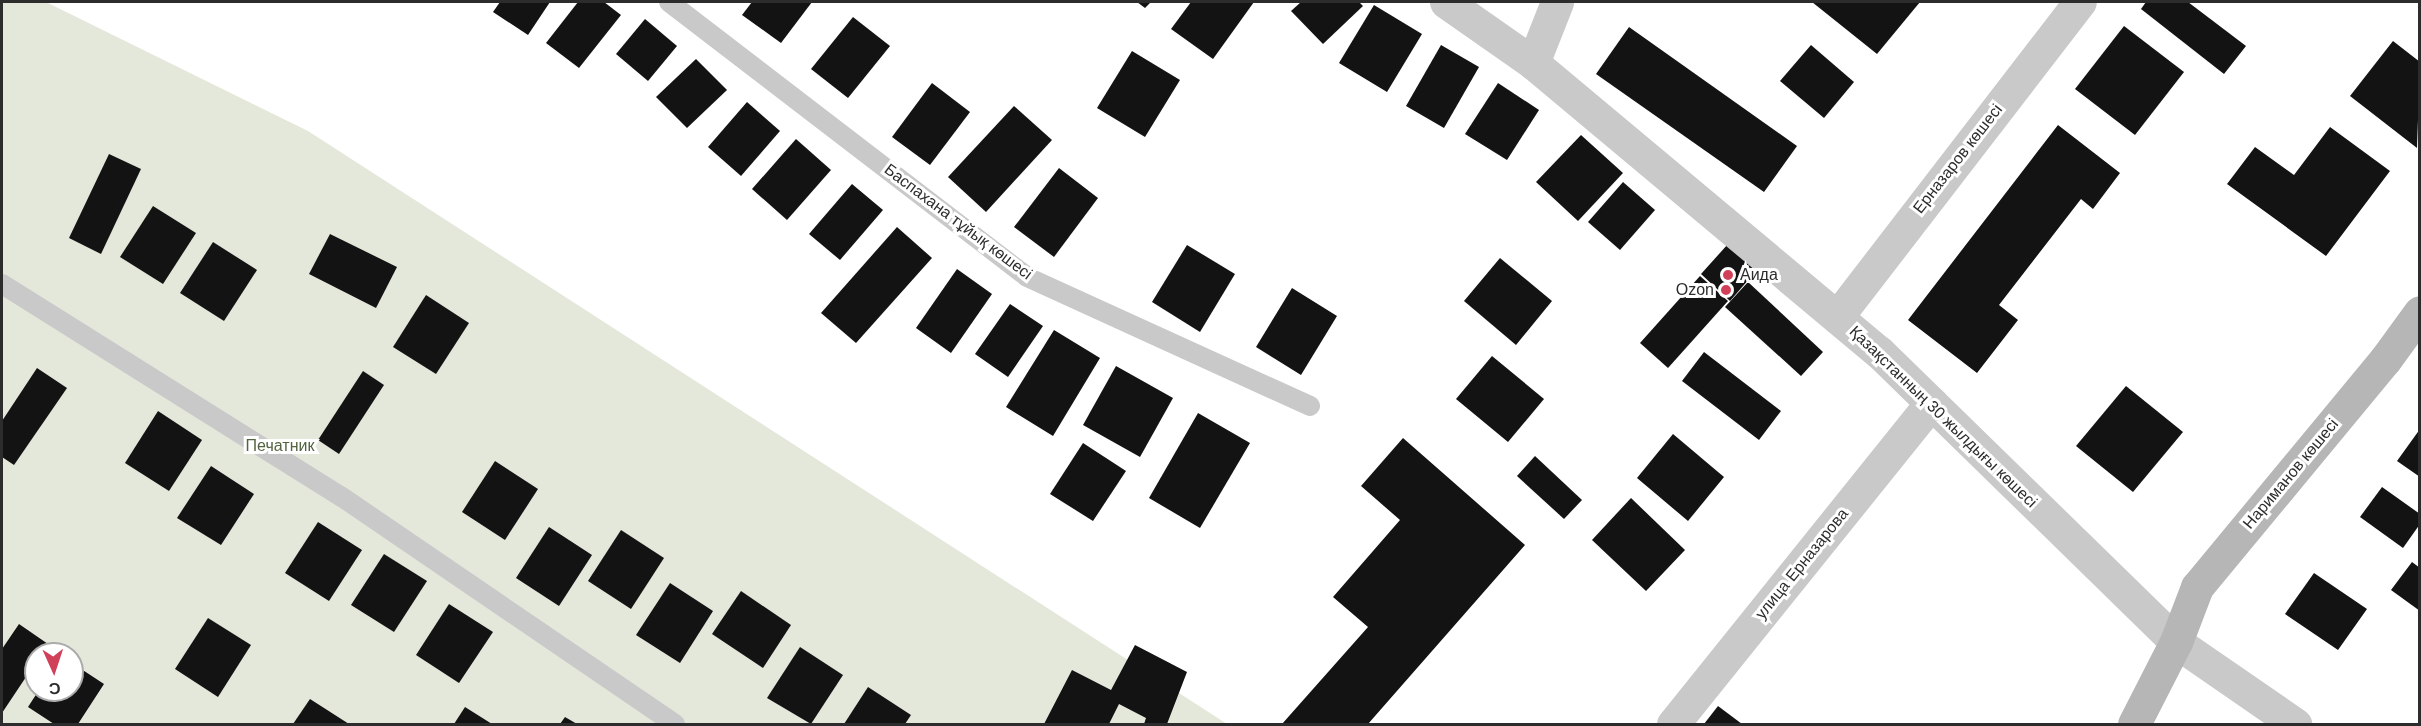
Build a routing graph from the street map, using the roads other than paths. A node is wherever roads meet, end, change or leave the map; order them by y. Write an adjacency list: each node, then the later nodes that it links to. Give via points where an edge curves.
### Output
1 (669, 2): 10 (lane, Баспахана тұйық көшесі, via 1027,278)
2 (1446, 2): 5 (street, Қазақстанның 30 жылдығы көшесі)
3 (1557, 2): 5 (street)
4 (2080, 2): 8 (street, Ерназаров көшесі)
5 (1533, 63): 8 (street, Қазақстанның 30 жылдығы көшесі)
6 (2, 284): 12 (lane, via 342,496)
7 (2420, 312): 11 (street, Нариманов көшесі, via 2198,587)
8 (1837, 317): 9 (street, Қазақстанның 30 жылдығы көшесі)
9 (1931, 403): 11 (street, Қазақстанның 30 жылдығы көшесі); 13 (street, улица Ерназарова)
10 (1310, 406)
11 (2176, 642): 14 (street, Нариманов көшесі); 15 (street, Қазақстанның 30 жылдығы көшесі)
12 (675, 724)
13 (1673, 724)
14 (2134, 724)
15 (2295, 724)

